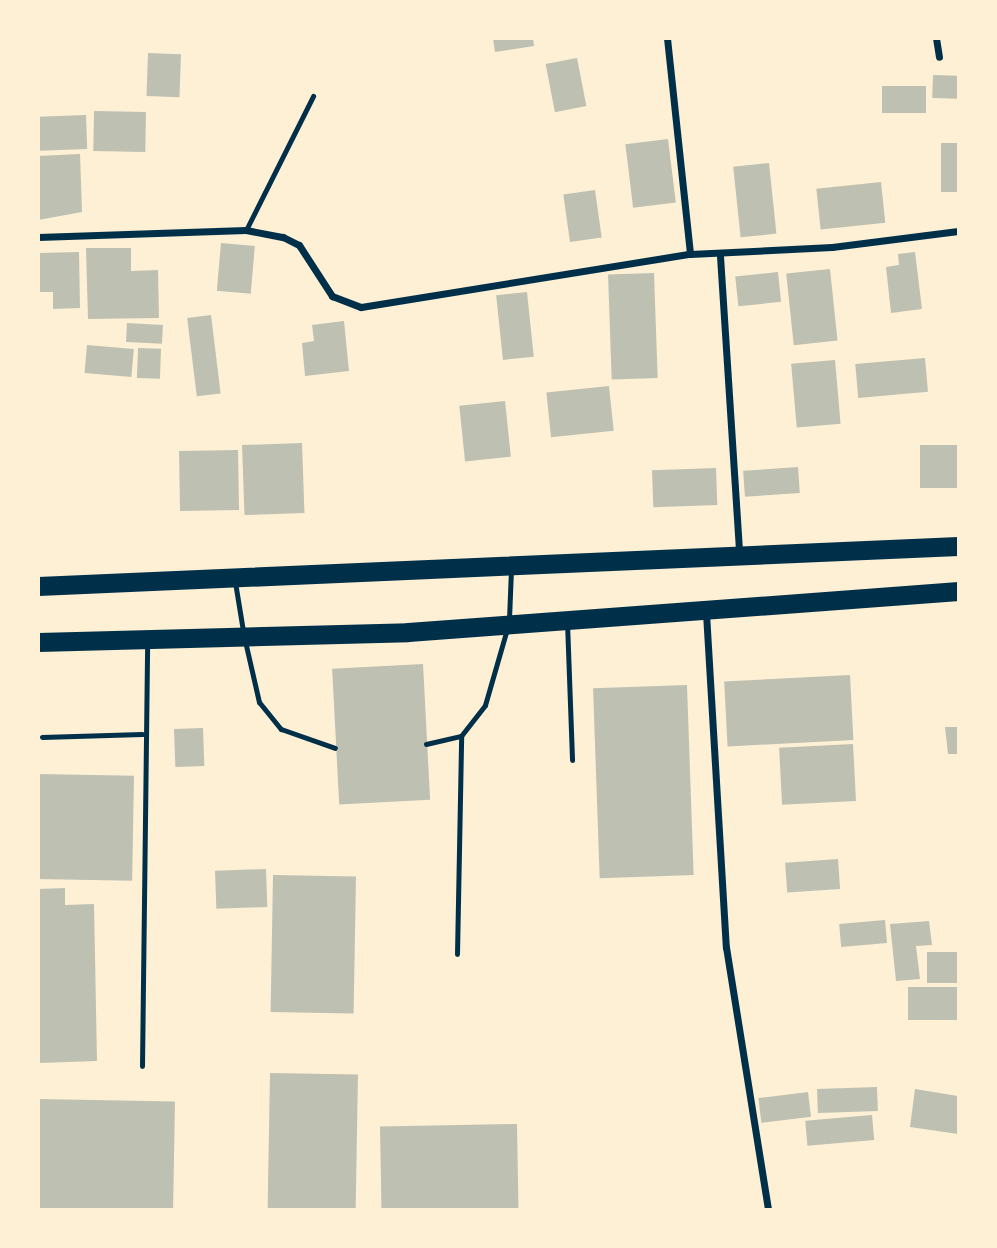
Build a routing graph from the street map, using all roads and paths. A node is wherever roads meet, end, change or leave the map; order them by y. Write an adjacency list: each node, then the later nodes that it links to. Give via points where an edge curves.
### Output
1 (667, 38): 8 (street)
2 (936, 38): 3 (street)
3 (939, 57)
4 (313, 96): 5 (lane)
5 (246, 230): 7 (street); 8 (street, via 299,245 332,296 362,307)
6 (958, 231): 9 (street)
7 (38, 237)
8 (690, 254): 9 (street)
9 (720, 256): 11 (street)
10 (958, 546): 11 (highway)
11 (739, 554): 12 (highway)
12 (511, 563): 13 (highway); 18 (lane)
13 (234, 577): 14 (highway); 19 (lane)
14 (38, 586)
15 (958, 592): 16 (highway)
16 (706, 612): 17 (highway); 30 (street, via 726,947)
17 (567, 619): 18 (highway); 27 (lane)
18 (509, 625): 19 (highway); 24 (lane, via 485,705)
19 (244, 637): 20 (highway); 26 (lane, via 259,702 281,729)
20 (147, 640): 21 (highway); 22 (lane)
21 (38, 642)
22 (142, 734): 23 (lane); 29 (lane)
23 (42, 737)
24 (461, 737): 25 (lane); 28 (lane)
25 (426, 744)
26 (335, 748)
27 (572, 760)
28 (457, 954)
29 (142, 1066)
30 (768, 1209)

